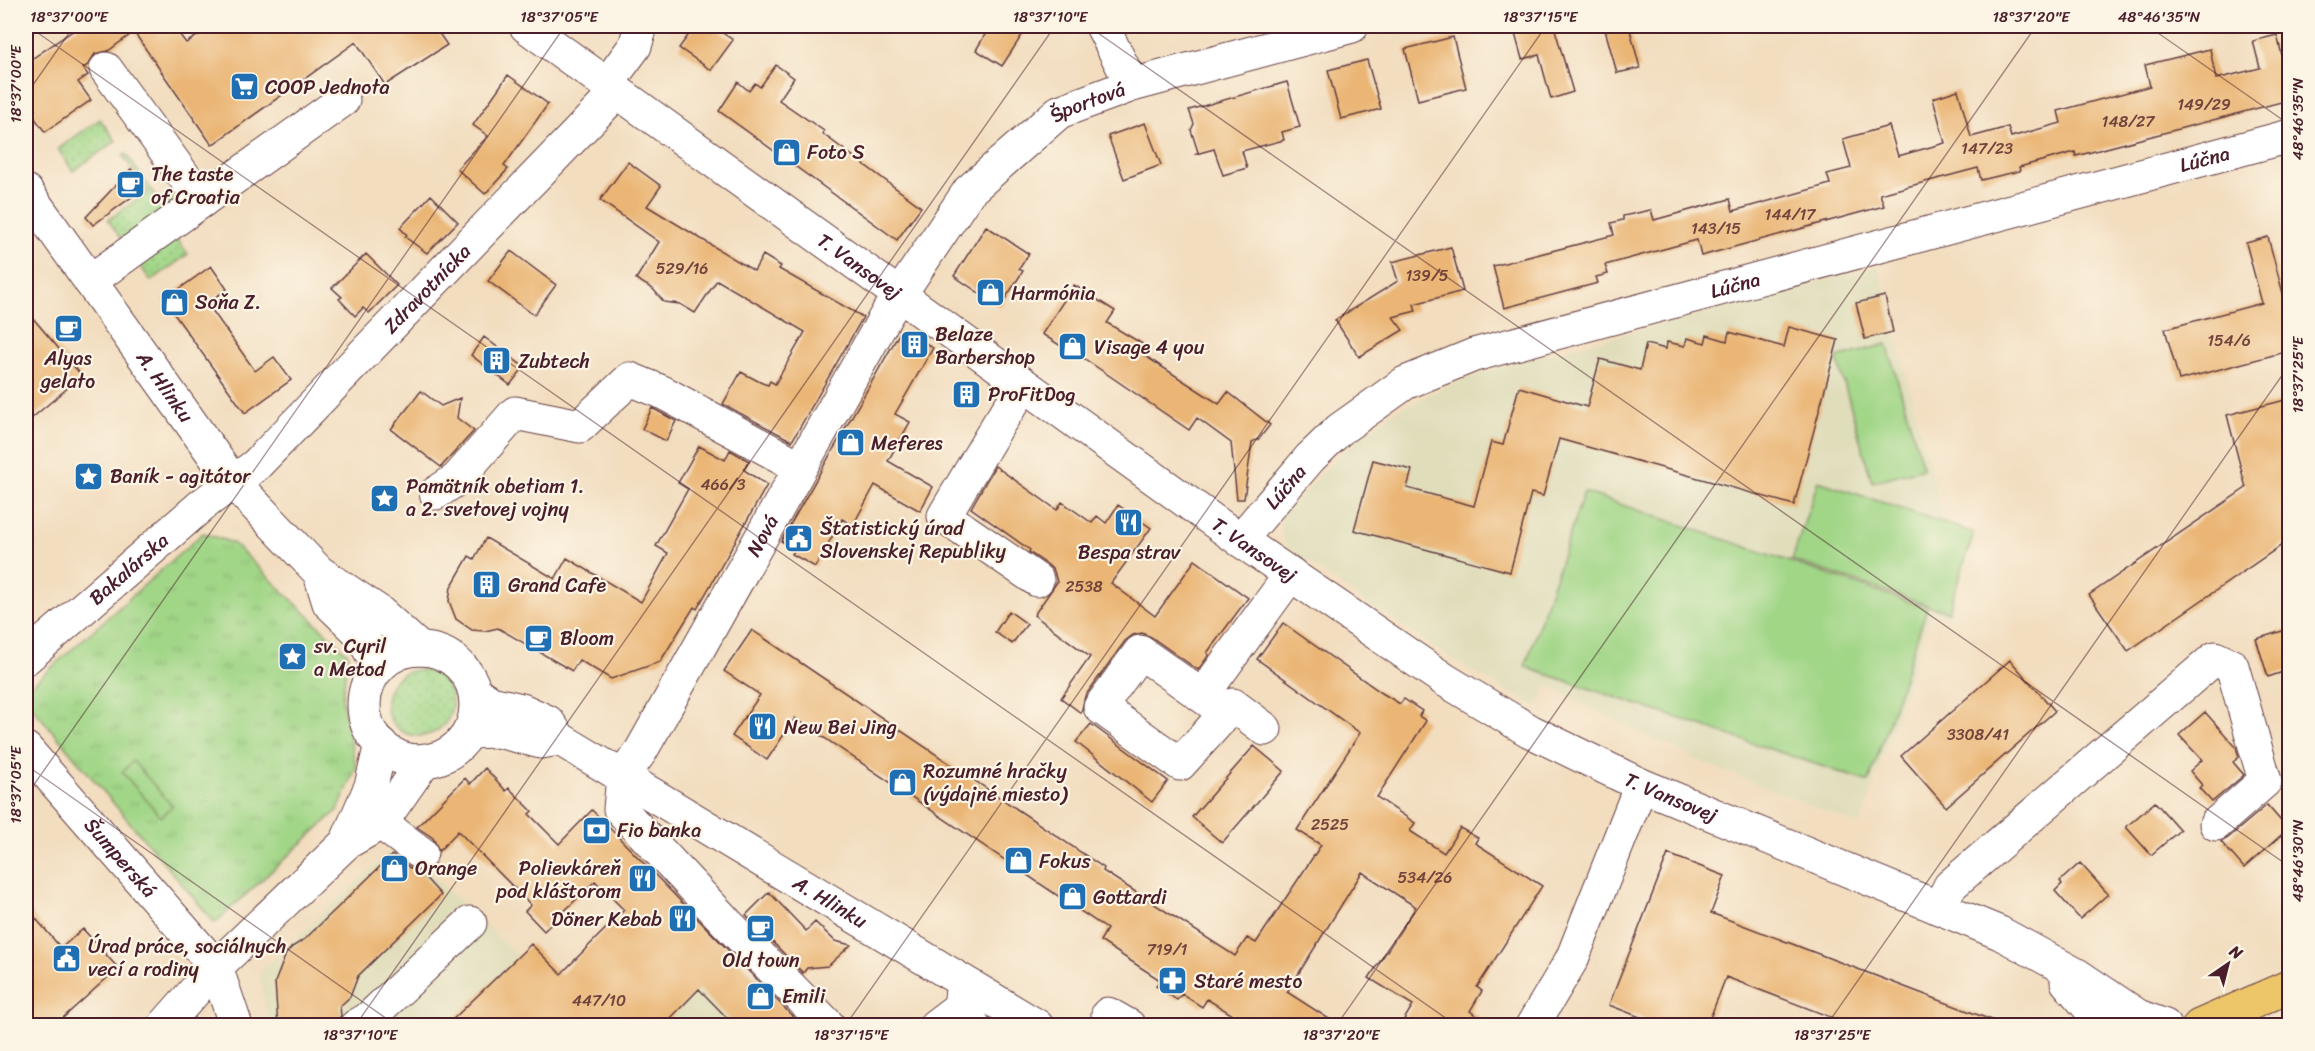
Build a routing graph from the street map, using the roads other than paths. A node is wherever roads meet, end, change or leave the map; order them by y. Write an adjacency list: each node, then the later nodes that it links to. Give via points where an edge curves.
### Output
1 (526, 26): 7 (street, T. Vansovej)
2 (641, 26): 7 (street, Zdravotnícka)
3 (1102, 26): 6 (street)
4 (1352, 26): 6 (street, Športová)
5 (106, 69): 11 (street)
6 (1132, 85): 13 (street, Športová, via 1059,112 969,191)
7 (612, 88): 13 (street, T. Vansovej); 16 (street, Zdravotnícka, via 256,465)
8 (344, 100): 11 (street)
9 (2289, 136): 18 (street, Lúčna, via 1474,355 1404,383 1339,430)
10 (26, 191): 12 (street, A. Hlinku)
11 (202, 201): 12 (street)
12 (90, 281): 16 (street, A. Hlinku)
13 (899, 296): 14 (street, T. Vansovej); 15 (street, Nová)
14 (1024, 386): 18 (street, T. Vansovej); 21 (street, via 944,516)
15 (800, 467): 17 (street, via 662,392 630,379 580,426 515,413 457,479); 32 (street, Nová, via 641,751)
16 (233, 482): 19 (street, A. Hlinku); 23 (street, Bakalárska)
17 (436, 493)
18 (1240, 540): 20 (street, T. Vansovej)
19 (319, 572): 22 (street, A. Hlinku, via 379,612); 24 (street, A. Hlinku, via 329,603 360,633)
20 (1290, 574): 26 (street, via 1214,705 1233,705); 33 (street, T. Vansovej, via 1445,680 1530,731)
21 (1037, 580)
22 (420, 649): 24 (street, via 398,653); 25 (street, A. Hlinku, via 442,653 455,661)
23 (26, 658)
24 (379, 667): 29 (street, via 369,682 364,706 368,724)
25 (475, 692): 27 (street, via 475,714); 28 (street, A. Hlinku, via 491,703 522,710 548,722)
26 (1265, 729)
27 (469, 732): 28 (street, via 498,731 541,742); 31 (street, via 453,750)
28 (560, 739): 32 (street, A. Hlinku)
29 (381, 744): 31 (street, via 401,757); 36 (street, via 371,786)
30 (26, 749): 41 (street, Šumperská)
31 (425, 760): 34 (street)
32 (623, 776): 43 (street, A. Hlinku); 47 (street, via 620,809)
33 (1641, 785): 38 (street, T. Vansovej); 49 (street, via 1572,958)
34 (381, 823): 36 (street); 37 (street)
35 (2216, 824): 38 (street, via 2265,781 2232,666 2215,658 1950,886)
36 (346, 843): 41 (street)
37 (421, 853)
38 (1939, 908): 40 (street, T. Vansovej, via 2000,933)
39 (470, 923): 46 (street)
40 (2048, 960): 50 (street, T. Vansovej); 51 (street, T. Vansovej, via 2138,1016)
41 (216, 967): 44 (street); 45 (street)
42 (2286, 988): 52 (main road); 53 (main road)
43 (958, 1010): 48 (street, A. Hlinku)
44 (164, 1026)
45 (236, 1026)
46 (356, 1026)
47 (829, 1026)
48 (1037, 1026)
49 (1532, 1026)
50 (2105, 1026)
51 (2164, 1026)
52 (2199, 1026)
53 (2254, 1026)

